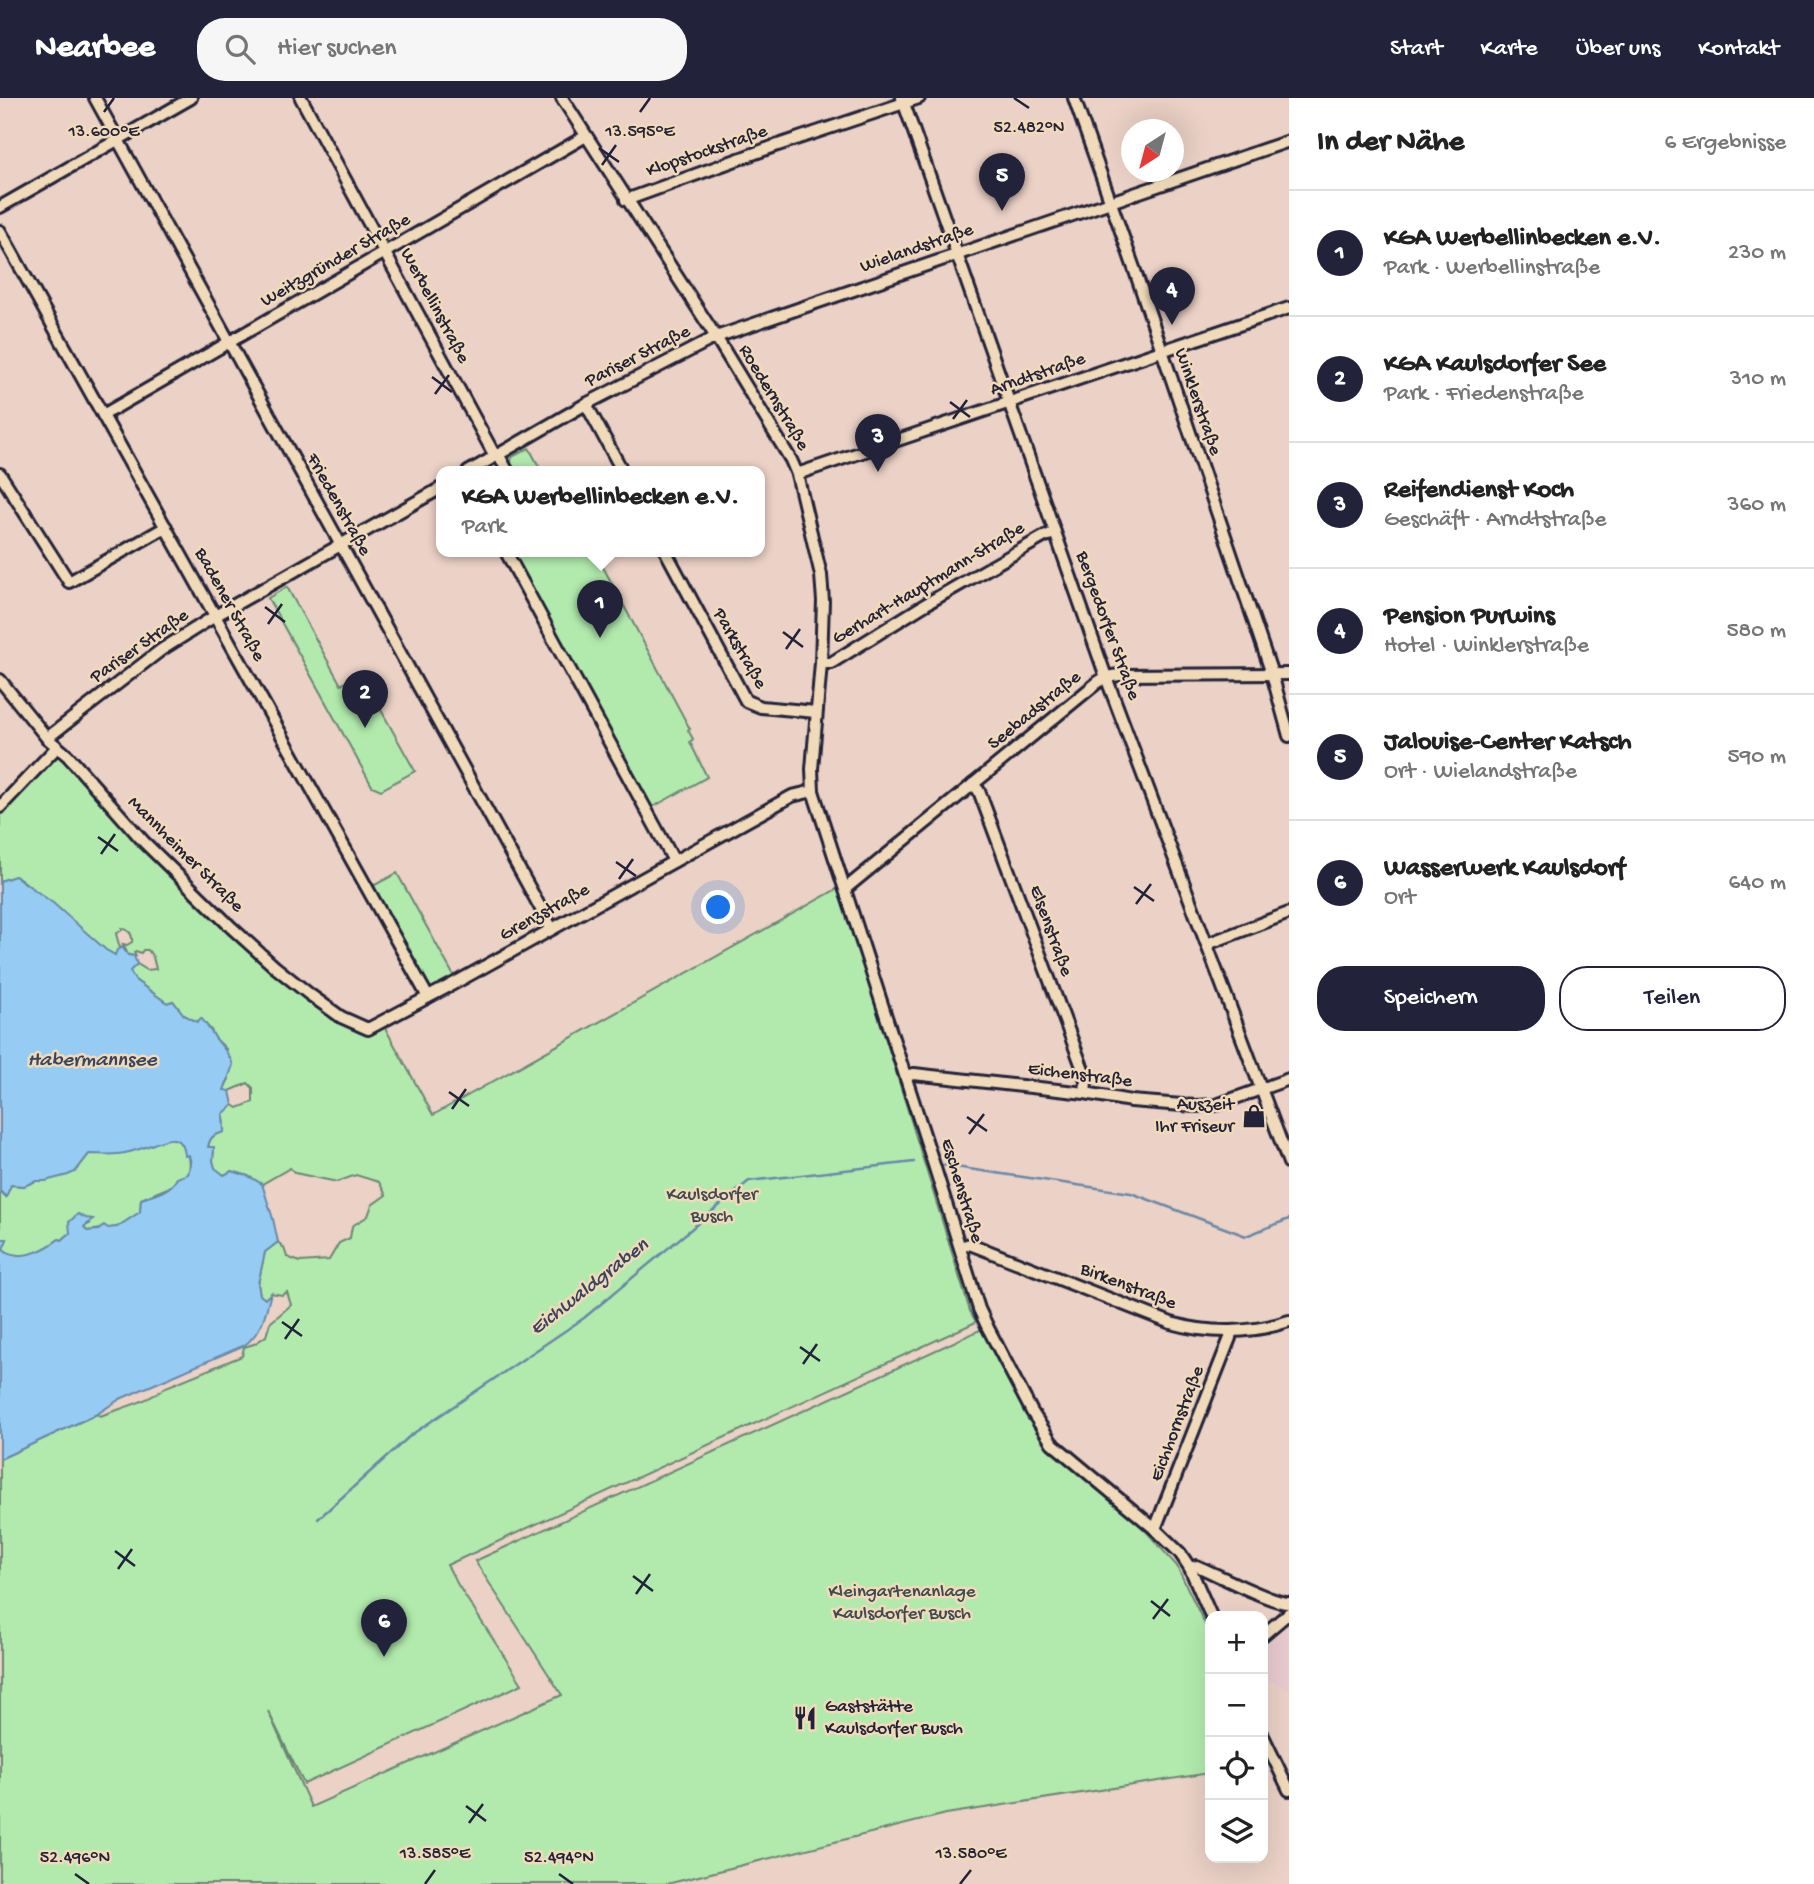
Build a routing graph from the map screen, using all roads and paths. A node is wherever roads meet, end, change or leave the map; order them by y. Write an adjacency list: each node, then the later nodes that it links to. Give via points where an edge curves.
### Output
1 (95, 98): 9 (street, Friedenstraße)
2 (191, 98): 9 (street)
3 (301, 98): 15 (street, Werbellinstraße)
4 (562, 98): 8 (street, Roedernstraße)
5 (919, 98): 7 (street, Klopstockstraße)
6 (1074, 98): 12 (street, Winklerstraße)
7 (903, 101): 11 (street, Klopstockstraße); 16 (street, Bergedorfer Straße)
8 (586, 136): 11 (street, Roedernstraße); 15 (street, Weitzgründer Straße)
9 (118, 141): 13 (street); 19 (street, Friedenstraße)
10 (1289, 141): 12 (street, Wielandstraße)
11 (626, 200): 18 (street, Roedernstraße)
12 (1110, 202): 16 (street, Wielandstraße); 20 (street, Winklerstraße)
13 (0, 207)
14 (0, 231): 23 (street, Badener Straße)
15 (386, 252): 19 (street, Weitzgründer Straße); 24 (street, Werbellinstraße)
16 (956, 254): 18 (street, Wielandstraße); 22 (street, Bergedorfer Straße)
17 (1289, 308): 20 (street, Arndtstraße)
18 (716, 337): 21 (street, Pariser Straße); 29 (street, Roedernstraße)
19 (229, 343): 23 (street, Weitzgründer Straße); 33 (street, Friedenstraße)
20 (1161, 352): 22 (street, Arndtstraße); 38 (street, Winklerstraße)
21 (586, 404): 24 (street, Pariser Straße); 27 (street)
22 (1010, 404): 29 (street, Arndtstraße); 32 (street, Bergedorfer Straße)
23 (103, 415): 31 (street, Badener Straße)
24 (497, 455): 25 (street, Pariser Straße); 26 (street, Werbellinstraße)
25 (478, 466)
26 (504, 466)
27 (620, 466)
28 (0, 474): 31 (street, via 69,582)
29 (797, 474): 37 (street, Roedernstraße, via 821,575)
30 (436, 491): 33 (street, Pariser Straße)
31 (166, 527): 36 (street, Badener Straße)
32 (1055, 533): 37 (street, Gerhart-Hauptmann-Straße, via 831,663); 40 (street, Bergedorfer Straße)
33 (340, 546): 36 (street, Pariser Straße); 53 (street, Friedenstraße)
34 (509, 557): 50 (street)
35 (669, 557): 42 (street, Parkstraße, via 746,701 761,707)
36 (215, 616): 44 (street, Pariser Straße, via 161,650); 55 (street, Badener Straße)
37 (821, 663): 42 (street, Roedernstraße)
38 (1272, 674): 39 (street, Seebadstraße); 40 (street, Seebadstraße); 43 (street, Winklerstraße)
39 (1289, 674)
40 (1106, 677): 47 (street, Seebadstraße); 54 (street, Bergedorfer Straße)
41 (0, 680): 44 (street, Mannheimer Straße)
42 (817, 712): 46 (street, Roedernstraße)
43 (1289, 736)
44 (47, 738): 45 (street, Mannheimer Straße)
45 (57, 747): 49 (street); 56 (street, Mannheimer Straße, via 144,842 258,951 341,1017)
46 (813, 759): 48 (street, Eschenstraße)
47 (973, 784): 51 (street, Seebadstraße); 60 (street, Elsenstraße, via 1084,1072)
48 (813, 791): 50 (street, Grenzstraße, via 792,796); 51 (street, Eschenstraße)
49 (0, 807)
50 (674, 861): 53 (street, Grenzstraße)
51 (845, 890): 57 (street, Eschenstraße)
52 (1289, 913): 54 (street)
53 (552, 929): 55 (street, Grenzstraße)
54 (1207, 944): 59 (street, Bergedorfer Straße)
55 (428, 997): 56 (street, Grenzstraße)
56 (368, 1029)
57 (906, 1078): 60 (street, Eichenstraße, via 914,1074); 62 (street, Eschenstraße)
58 (1289, 1079): 59 (street, Eichenstraße)
59 (1261, 1089): 60 (street, Eichenstraße, via 1206,1106); 61 (street, Bergedorfer Straße)
60 (1085, 1093)
61 (1289, 1163)
62 (960, 1247): 64 (street, Birkenstraße, via 970,1244 1171,1323); 65 (street, Eschenstraße, via 979,1309 1052,1443)
63 (1289, 1321): 64 (street, Birkenstraße)
64 (1231, 1332): 65 (street, Eichhornstraße)
65 (1155, 1529): 66 (street, Eschenstraße)
66 (1190, 1568): 67 (street, via 1197,1566); 68 (street, Eschenstraße)
67 (1289, 1602)
68 (1209, 1611)
69 (1289, 1613): 70 (street)
70 (1268, 1631)
71 (1263, 1737): 72 (street)
72 (1289, 1790)

